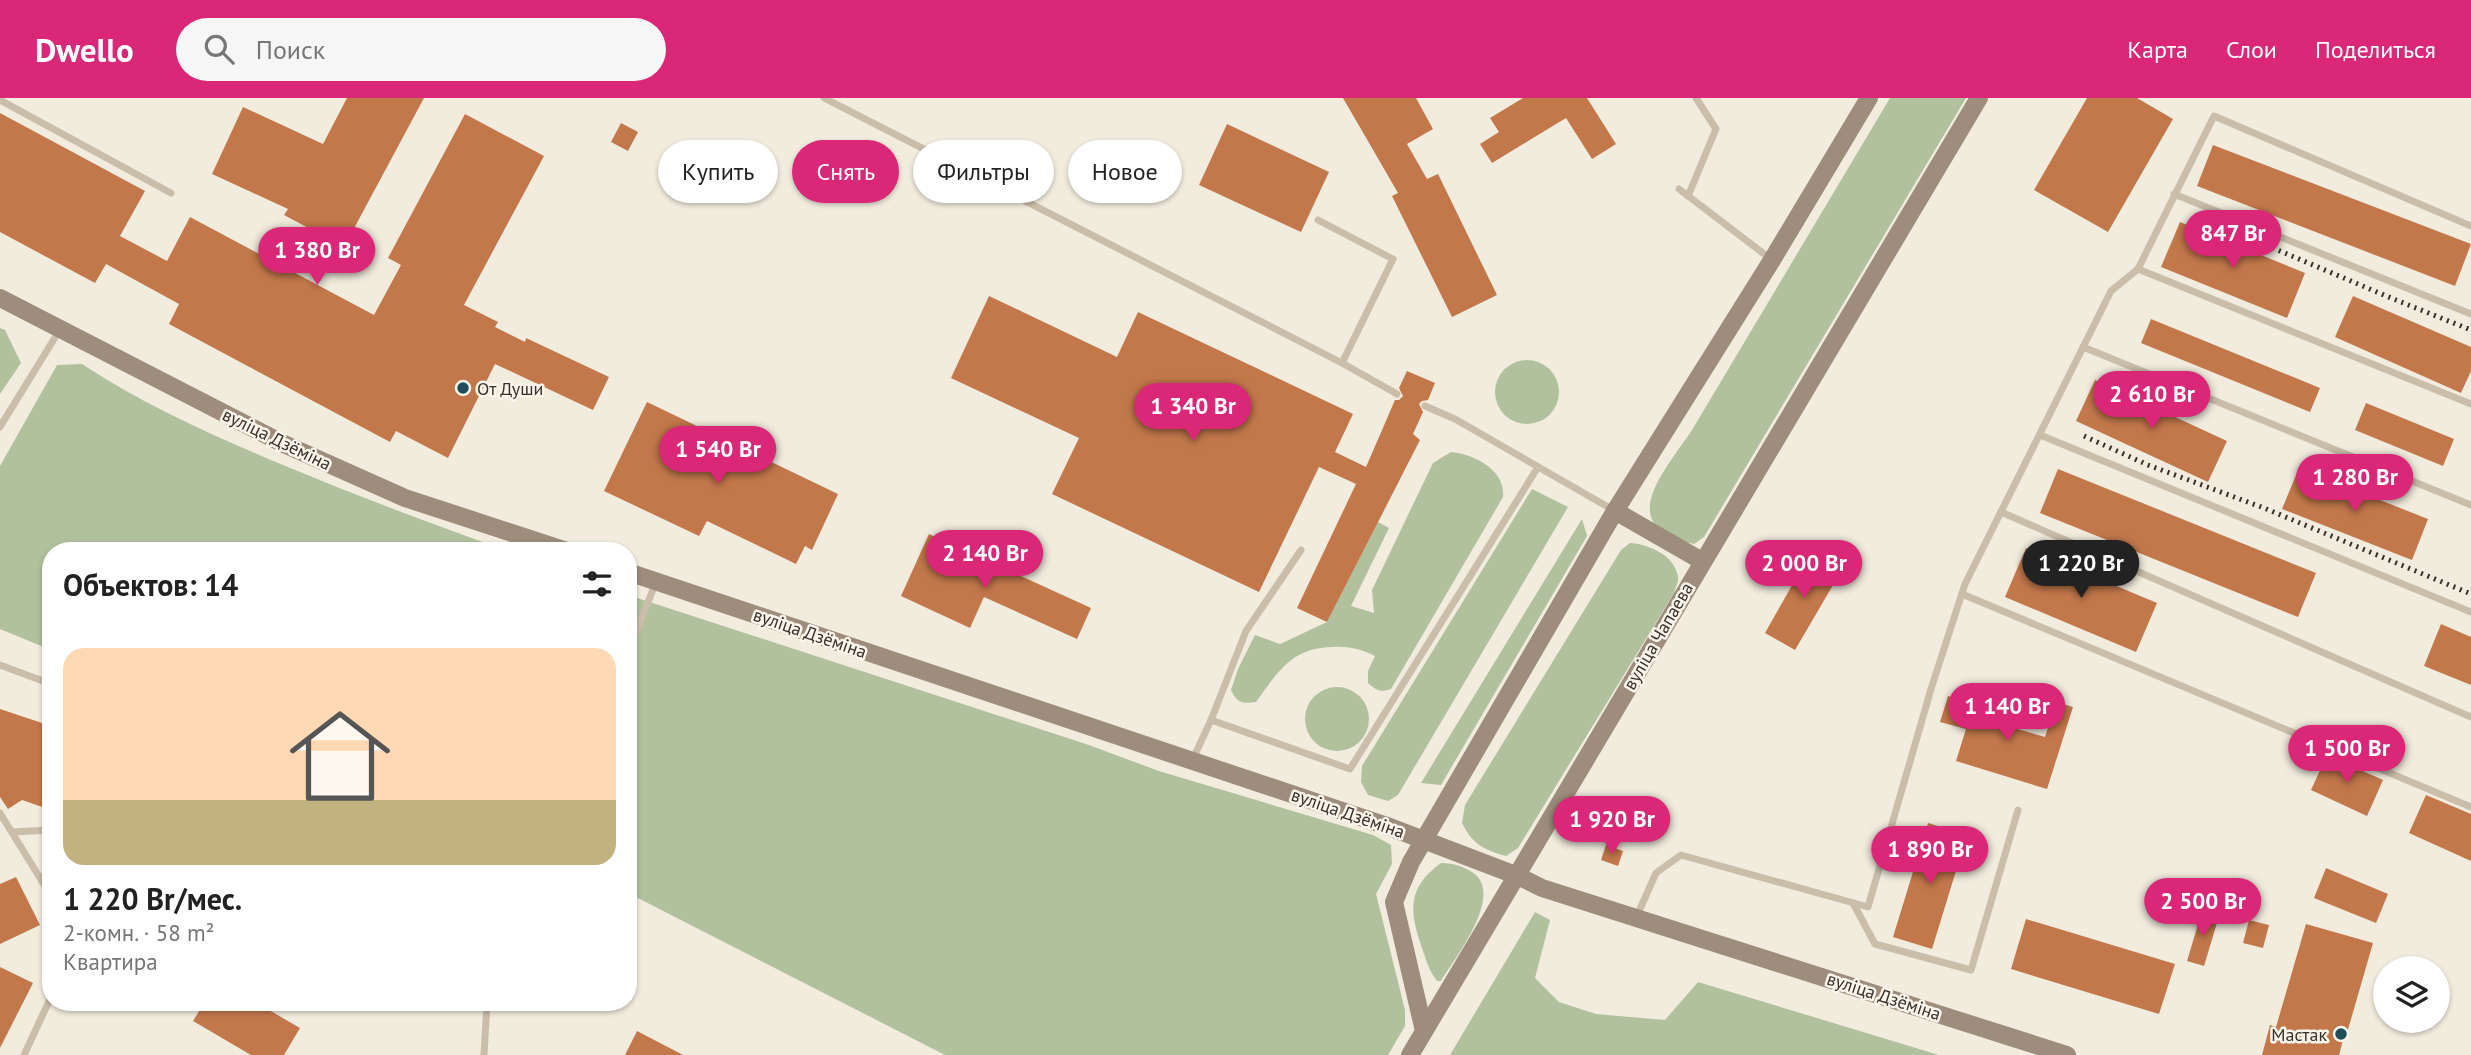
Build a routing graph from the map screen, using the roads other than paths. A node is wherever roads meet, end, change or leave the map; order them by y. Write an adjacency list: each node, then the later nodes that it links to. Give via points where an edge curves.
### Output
1 (824, 98): 18 (lane)
2 (1696, 98): 9 (lane, via 1716,129)
3 (1868, 98): 12 (main road)
4 (1979, 98): 30 (main road, вуліца Чапаева)
5 (0, 100): 7 (lane)
6 (1679, 190): 9 (lane)
7 (171, 193)
8 (2174, 194): 11 (lane, via 2214,116); 13 (lane); 15 (lane)
9 (1688, 196): 12 (lane)
10 (1318, 220): 18 (lane, via 1393,258)
11 (2471, 226)
12 (1772, 260): 26 (main road)
13 (2138, 269): 17 (lane, via 2111,291); 20 (lane)
14 (0, 298): 16 (main road, вуліца Дзёміна)
15 (2471, 314)
16 (59, 331): 22 (lane); 28 (main road, вуліца Дзёміна, via 284,444 405,498)
17 (2083, 347): 23 (lane); 25 (lane)
18 (1342, 363): 19 (lane)
19 (1397, 394)
20 (2471, 404)
21 (1425, 406): 24 (lane)
22 (0, 427)
23 (2040, 435): 27 (lane); 34 (lane)
24 (1538, 467): 26 (lane); 39 (lane, via 1350,769)
25 (2471, 505)
26 (1615, 512): 30 (main road); 46 (main road)
27 (2001, 512): 33 (lane); 38 (lane)
28 (539, 542)
29 (1301, 550): 39 (lane, via 1246,631)
30 (1702, 561): 47 (main road, вуліца Чапаева)
31 (637, 575): 32 (main road, вуліца Дзёміна)
32 (656, 581): 35 (lane); 40 (main road, вуліца Дзёміна)
33 (1962, 594): 41 (lane); 49 (lane, via 1868,907)
34 (2471, 612)
35 (637, 630)
36 (0, 665): 37 (lane)
37 (42, 681)
38 (2471, 717)
39 (1211, 720): 40 (lane)
40 (1192, 761): 46 (main road, вуліца Дзёміна)
41 (2471, 807)
42 (2018, 810): 49 (lane, via 1971,970 1875,944)
43 (0, 813): 45 (lane)
44 (42, 830): 45 (lane)
45 (12, 832): 48 (lane)
46 (1424, 839): 47 (main road, вуліца Дзёміна); 53 (main road, via 1394,902)
47 (1518, 876): 50 (main road, вуліца Дзёміна); 53 (main road, вуліца Чапаева)
48 (42, 881)
49 (1853, 903): 50 (lane, via 1681,855 1656,873)
50 (1635, 919): 57 (main road, вуліца Дзёміна)
51 (44, 1011): 54 (lane)
52 (487, 1011): 55 (lane)
53 (1424, 1031): 56 (main road, вуліца Чапаева)
54 (24, 1055)
55 (484, 1055)
56 (1410, 1055)
57 (2067, 1055)

